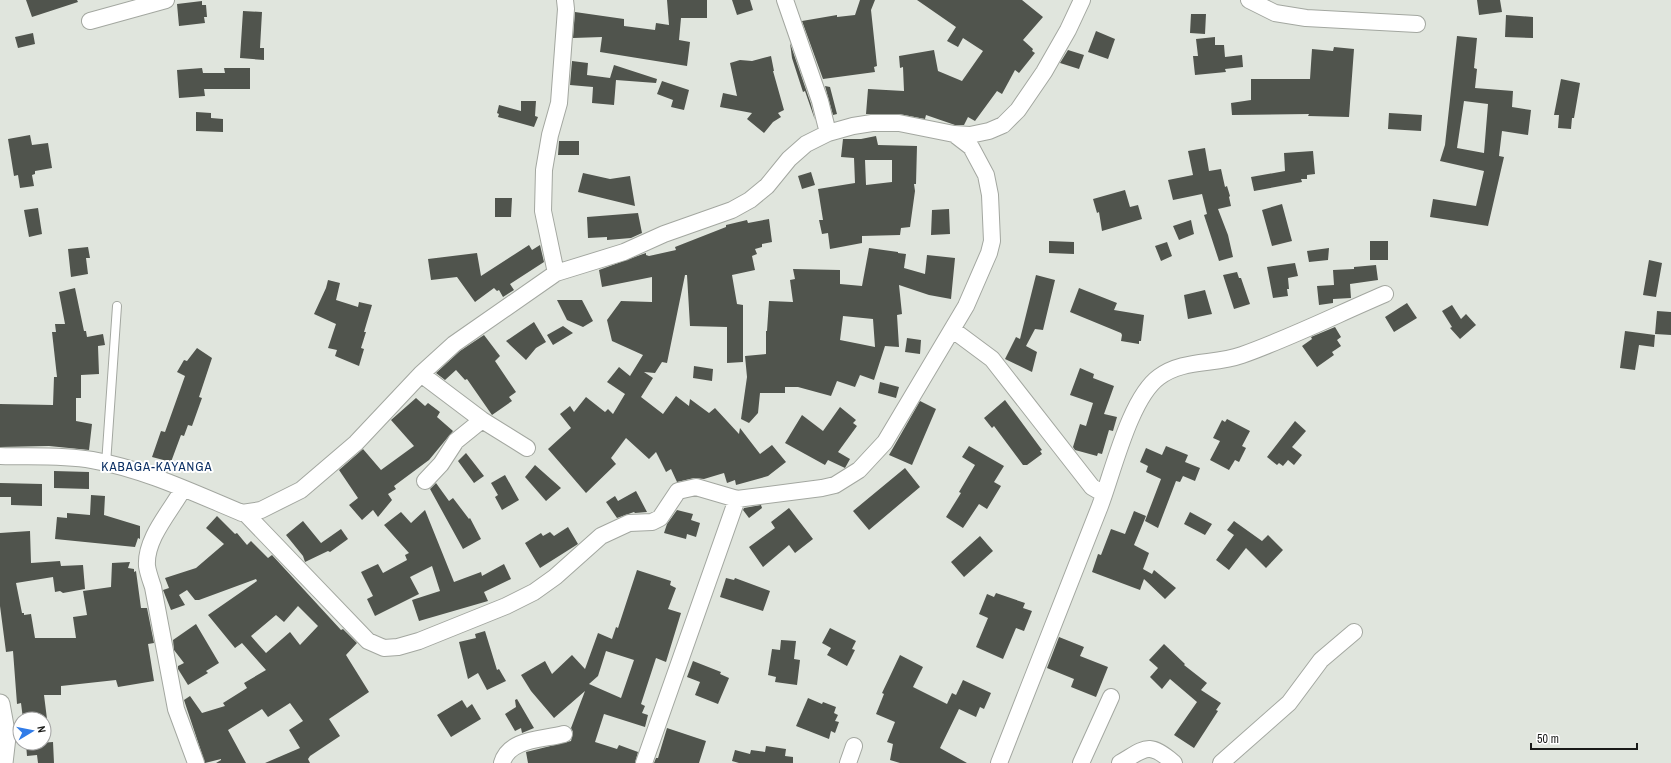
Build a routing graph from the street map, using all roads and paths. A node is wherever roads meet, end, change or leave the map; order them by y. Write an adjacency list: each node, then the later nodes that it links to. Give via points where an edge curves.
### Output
1 (166, 0): 6 (street)
2 (565, 0): 10 (street, via 559,103 544,170 543,211)
3 (785, 0): 8 (street, via 820,102)
4 (1082, 0): 9 (street, via 1055,54 1018,110 1003,125 989,131 970,135)
5 (1249, 0): 7 (street, via 1275,13 1306,18)
6 (90, 21)
7 (1417, 24)
8 (828, 134): 9 (street, via 853,126 879,123 918,125); 10 (street, via 799,149 767,186 732,210 664,234 624,252)
9 (954, 134): 13 (street, via 971,147 980,162 990,195 993,228 989,253)
10 (556, 273): 14 (street, via 454,344)
11 (1385, 294): 21 (street, via 1239,356 1173,368 1157,378 1139,402)
12 (116, 306): 18 (lane)
13 (953, 330): 21 (street, via 992,359 1092,487); 22 (street, via 892,431 859,470 834,485 822,488)
14 (421, 374): 15 (street); 23 (street, via 356,443 301,490 261,510)
15 (482, 420): 16 (street); 19 (street, via 456,442 441,464)
16 (527, 448)
17 (0, 456): 18 (street, via 50,456)
18 (106, 464): 20 (street)
19 (424, 482)
20 (183, 489): 23 (street); 31 (street, via 156,532 147,554 147,568 153,587 176,709)
21 (1104, 494): 29 (street)
22 (736, 499): 23 (street, via 696,487 678,491 660,518 652,522 629,523 601,536 534,592 506,606 418,641 384,648 368,641); 33 (street)
23 (245, 513)
24 (1354, 632): 38 (street, via 1321,660 1289,703)
25 (1111, 697): 35 (street)
26 (0, 704): 30 (street, via 6,737)
27 (564, 734): 32 (street, via 515,745 508,751)
28 (854, 746): 34 (street)
29 (1003, 762)
30 (3, 763)
31 (196, 763)
32 (502, 763)
33 (644, 763)
34 (848, 763)
35 (1081, 763)
36 (1120, 763): 37 (street, via 1143,749 1154,749)
37 (1174, 763)
38 (1221, 763)

